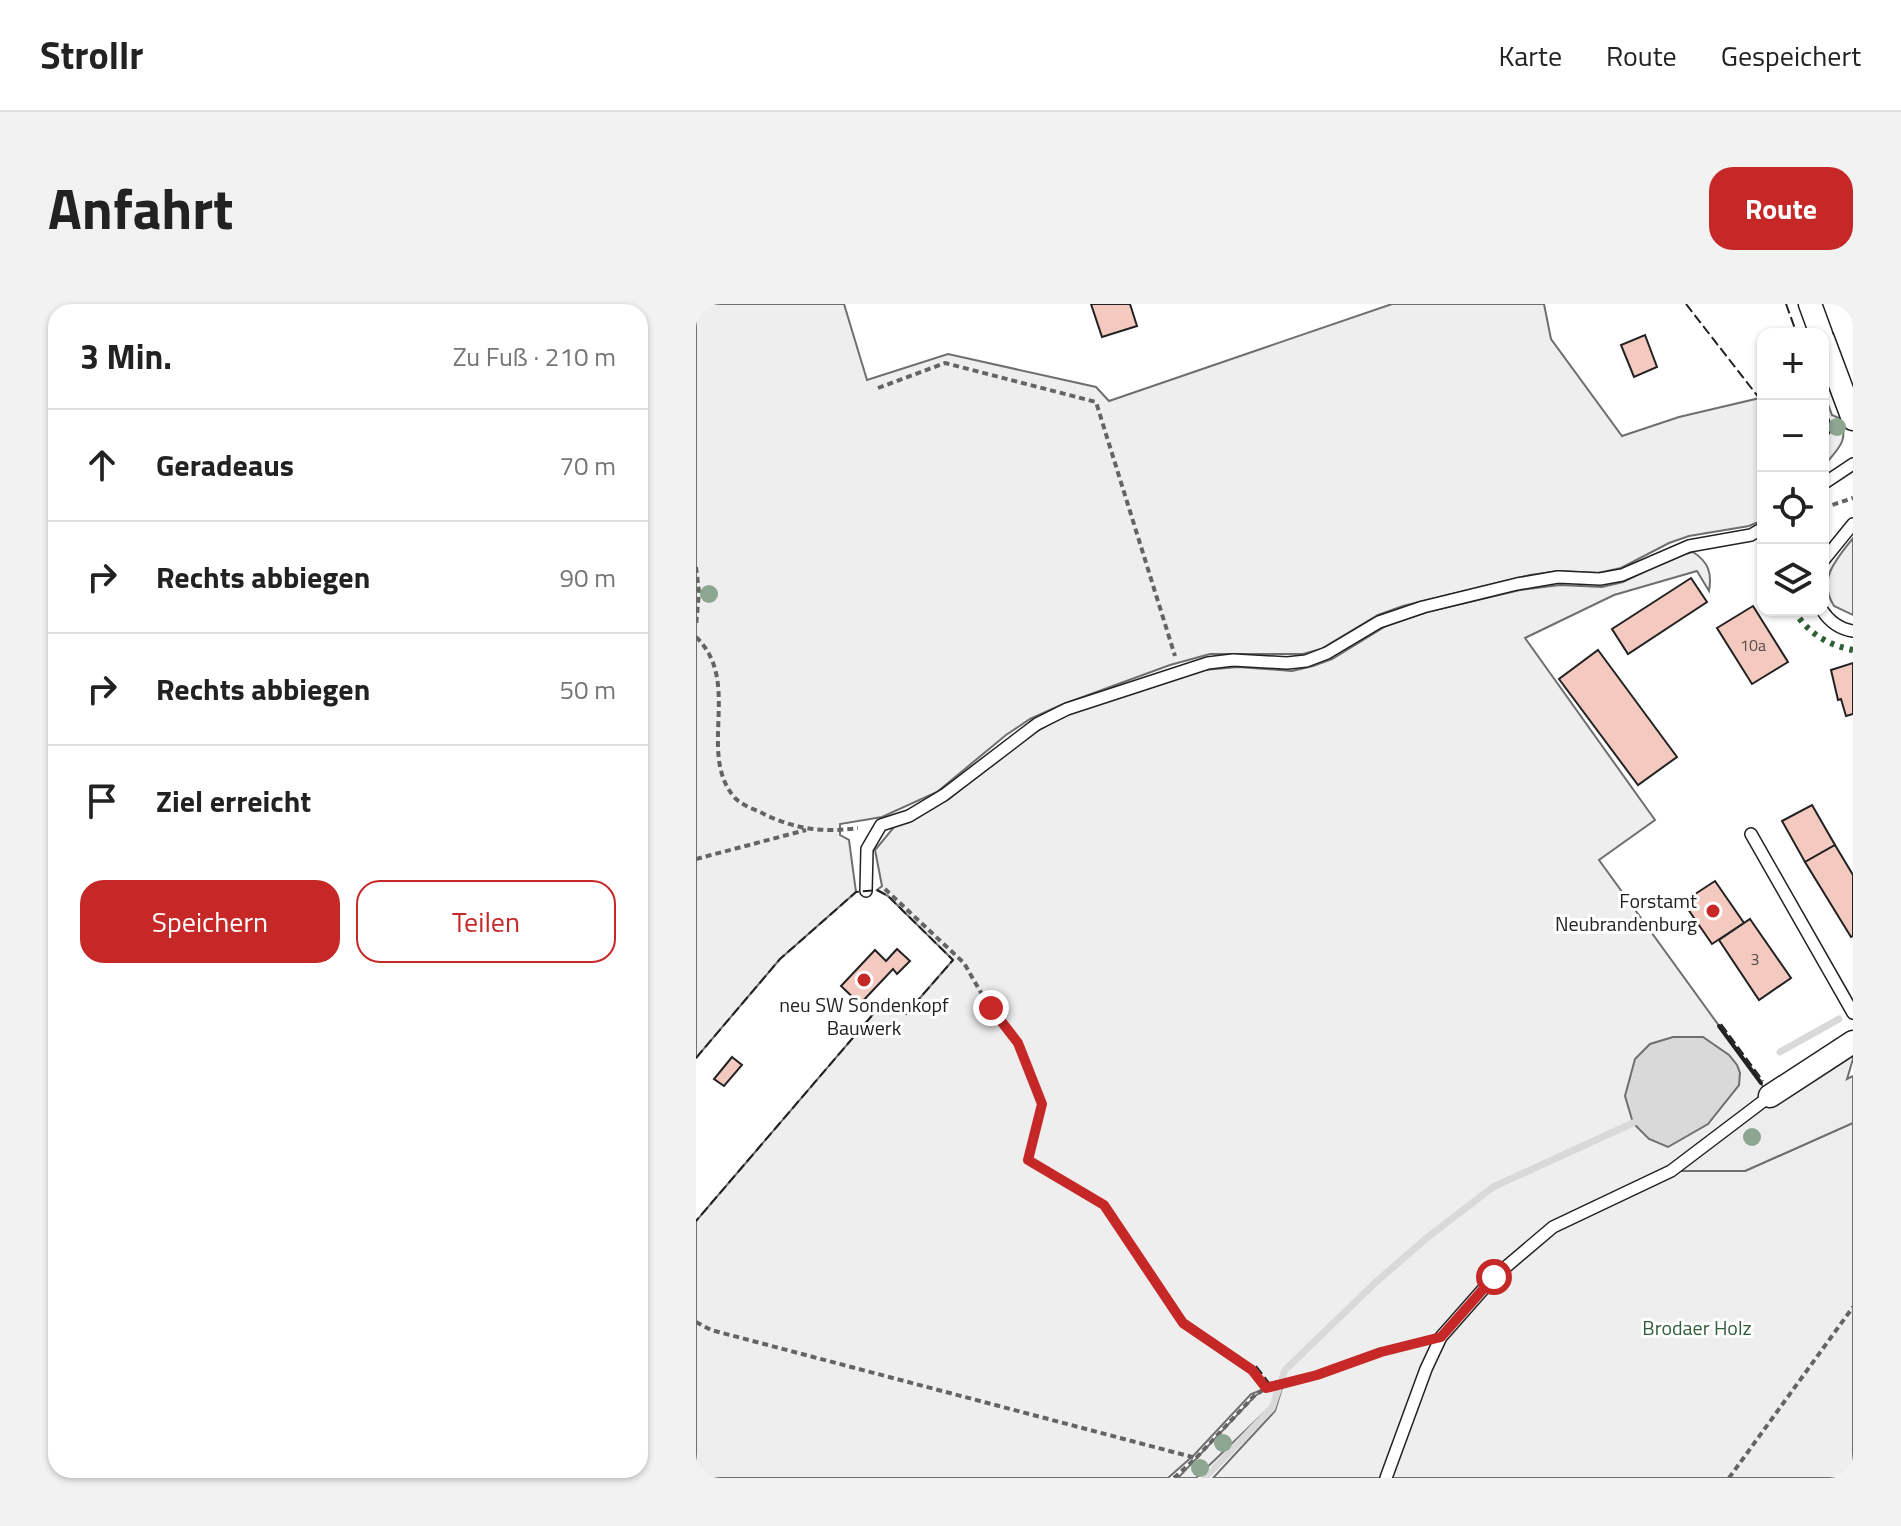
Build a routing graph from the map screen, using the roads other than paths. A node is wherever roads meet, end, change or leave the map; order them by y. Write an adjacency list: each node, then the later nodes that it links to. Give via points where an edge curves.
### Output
1 (1810, 304): 2 (street)
2 (1819, 328)
3 (1829, 355): 4 (street)
4 (1853, 419)
5 (1853, 464): 6 (lane)
6 (1829, 480)
7 (1853, 524): 9 (lane)
8 (1757, 532): 13 (lane, via 1689,546 1622,575 1558,577 1423,607 1379,622 1306,661 1208,663 1067,709 1037,724 944,795 881,825 867,849)
9 (1829, 554)
10 (1825, 616): 11 (lane)
11 (1853, 631)
12 (1751, 834): 14 (lane)
13 (865, 886)
14 (1853, 1013)
15 (1853, 1042): 16 (street)
16 (1770, 1096): 17 (lane, via 1671,1171 1553,1227 1494,1277 1441,1337)
17 (1386, 1478)

